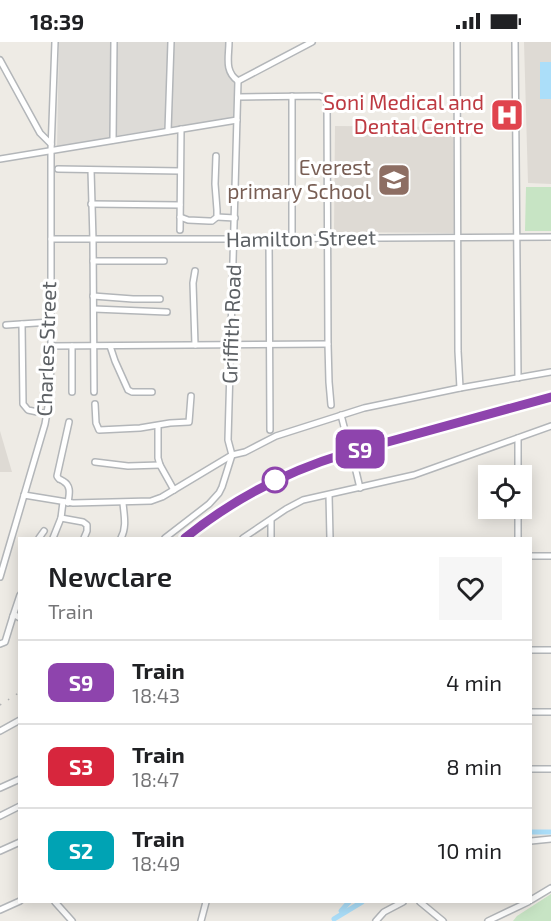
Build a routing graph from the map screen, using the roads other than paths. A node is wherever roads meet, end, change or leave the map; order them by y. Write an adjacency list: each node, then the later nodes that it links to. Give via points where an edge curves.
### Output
1 (55, 42): 16 (street, Charles Street)
2 (114, 42): 15 (street)
3 (171, 42): 14 (street)
4 (229, 42): 9 (street, Griffith Road, via 229,72)
5 (312, 42): 9 (street)
6 (457, 42): 29 (street)
7 (516, 42): 30 (street)
8 (0, 60): 16 (street, via 40,133)
9 (238, 81): 11 (street, Griffith Road)
10 (292, 96): 11 (street); 32 (street); 33 (street, via 319,96 327,103)
11 (238, 98): 12 (street, Griffith Road)
12 (237, 120): 13 (street); 27 (street, Griffith Road)
13 (181, 129): 14 (street); 22 (street)
14 (168, 131): 15 (street)
15 (113, 140): 17 (street)
16 (51, 144): 17 (street, Charles Street)
17 (51, 151): 19 (street); 34 (street, Charles Street)
18 (216, 156): 26 (street)
19 (0, 159)
20 (58, 169): 21 (street)
21 (91, 170): 22 (street); 23 (street)
22 (180, 171): 24 (street)
23 (91, 204): 24 (street); 37 (street)
24 (180, 205): 25 (street)
25 (180, 217): 26 (street, via 209,221); 28 (street)
26 (217, 217): 27 (street)
27 (235, 218): 35 (street, Griffith Road)
28 (180, 230)
29 (458, 237): 30 (street, Hamilton Street); 33 (street, Hamilton Street); 58 (street)
30 (517, 237): 31 (street, Hamilton Street); 57 (street)
31 (551, 237)
32 (292, 238): 33 (street, Hamilton Street); 36 (street, Hamilton Street)
33 (328, 238): 49 (street)
34 (51, 239): 37 (street, Hamilton Street); 45 (street, Charles Street)
35 (234, 239): 36 (street, Hamilton Street); 37 (street, Hamilton Street); 51 (street, Griffith Road)
36 (269, 239): 48 (street)
37 (93, 240): 38 (street)
38 (93, 261): 39 (street); 41 (street)
39 (164, 261)
40 (195, 271): 50 (street)
41 (93, 296): 42 (street); 43 (street)
42 (160, 299)
43 (94, 309): 44 (street); 54 (street)
44 (167, 312)
45 (51, 322): 46 (street); 52 (street, Charles Street)
46 (22, 324): 47 (street); 65 (street, via 22,404 28,410)
47 (6, 325)
48 (270, 344): 49 (street); 51 (street); 70 (street)
49 (328, 344): 64 (street)
50 (195, 345): 51 (street); 55 (street)
51 (231, 345): 73 (street, Griffith Road, via 228,440)
52 (51, 346): 53 (street); 65 (street, Charles Street)
53 (72, 346): 54 (street); 59 (street)
54 (94, 346): 55 (street); 60 (street)
55 (110, 346): 61 (street, via 128,390)
56 (551, 372): 57 (street)
57 (518, 378): 58 (street)
58 (460, 388): 66 (street)
59 (72, 392)
60 (94, 392)
61 (152, 392)
62 (190, 396): 68 (street, via 189,422)
63 (96, 404): 68 (street, via 99,430)
64 (331, 405)
65 (47, 414): 80 (street, Charles Street)
66 (340, 416): 72 (street); 73 (street)
67 (69, 422): 82 (street, via 57,476 68,485)
68 (158, 426): 75 (street)
69 (551, 426): 71 (street)
70 (270, 429)
71 (518, 438): 76 (street); 78 (street, via 414,475)
72 (348, 442)
73 (232, 455): 79 (street); 92 (street, Griffith Road, via 215,498)
74 (95, 462): 75 (street)
75 (160, 465): 79 (street)
76 (518, 465)
77 (355, 467): 78 (street)
78 (360, 488): 81 (street)
79 (174, 490): 83 (street, via 151,501)
80 (24, 495): 82 (street); 99 (street, Charles Street)
81 (329, 495): 86 (street, via 297,502); 95 (street)
82 (66, 502): 83 (street); 84 (street)
83 (123, 503): 91 (street)
84 (61, 518): 89 (street); 90 (street, via 87,525)
85 (518, 519): 96 (street)
86 (271, 520): 93 (street); 94 (street)
87 (44, 531): 88 (street)
88 (40, 537)
89 (53, 537)
90 (84, 537)
91 (122, 537)
92 (166, 537)
93 (245, 537)
94 (271, 537)
95 (330, 537)
96 (518, 537)
97 (532, 556): 98 (street)
98 (551, 556)
99 (0, 577)
100 (16, 617): 101 (street, via 11,620 5,642)
101 (0, 644)
102 (532, 650): 103 (street)
103 (551, 650)
104 (532, 712): 105 (street)
105 (551, 712)
106 (18, 721): 107 (street)
107 (0, 731)
108 (532, 769): 109 (street)
109 (551, 769)
110 (18, 780): 111 (street)
111 (0, 788)
112 (18, 807): 113 (street)
113 (0, 816)
114 (551, 839): 115 (street)
115 (532, 841)
116 (18, 843): 117 (street)
117 (0, 851)
118 (551, 888): 119 (street)
119 (532, 899)
120 (18, 902): 126 (street)
121 (56, 903): 127 (street)
122 (206, 903): 128 (street)
123 (401, 903): 129 (street)
124 (421, 903): 130 (street)
125 (525, 903): 131 (street)
126 (0, 909)
127 (72, 921)
128 (201, 921)
129 (376, 921)
130 (443, 921)
131 (488, 921)

